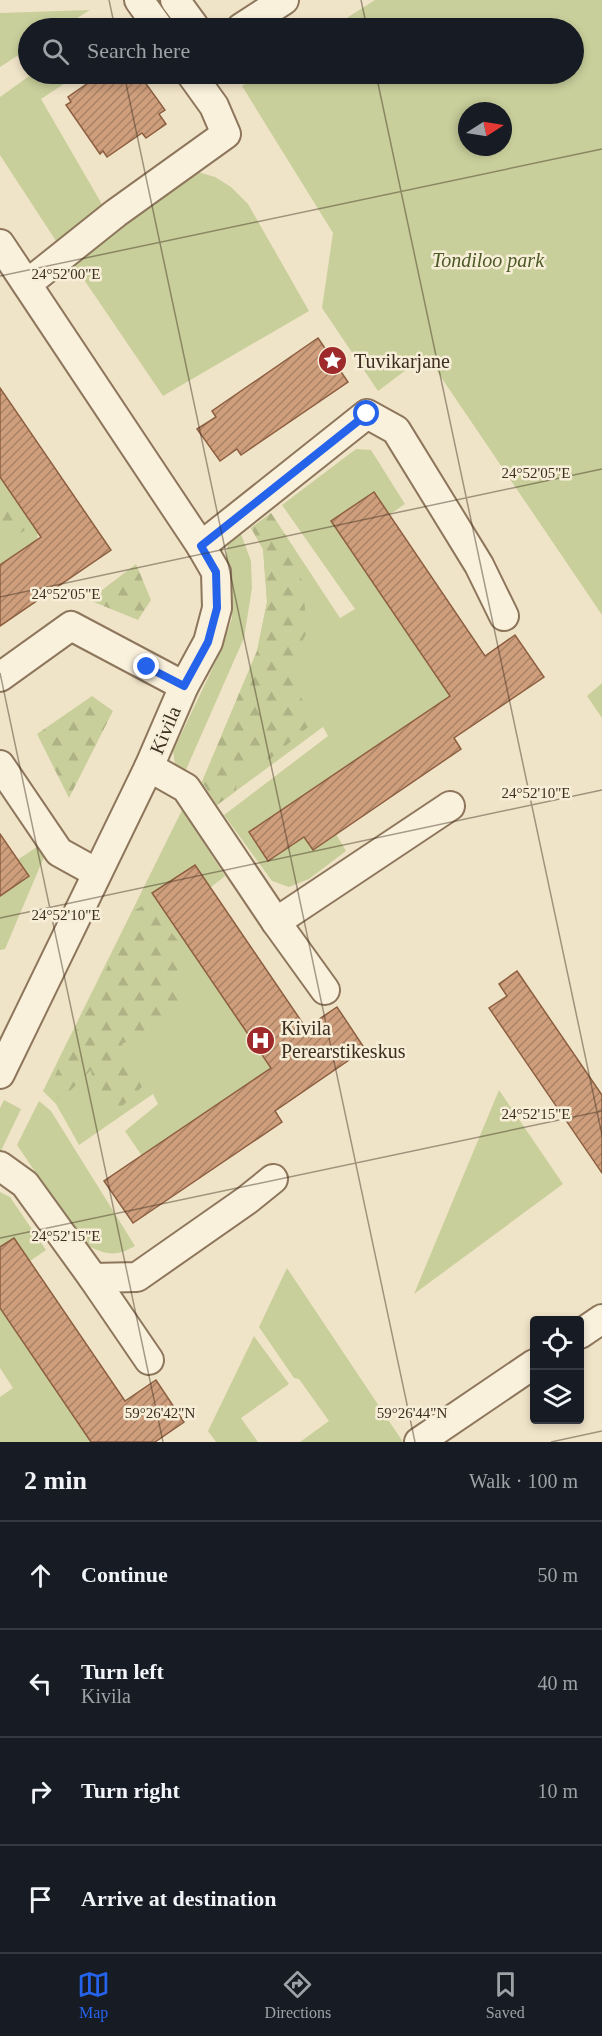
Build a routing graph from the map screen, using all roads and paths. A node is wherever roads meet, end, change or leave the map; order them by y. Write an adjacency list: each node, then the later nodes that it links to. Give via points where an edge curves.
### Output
1 (139, 0): 4 (street)
2 (175, 0): 5 (street)
3 (284, 0): 6 (street)
4 (152, 18)
5 (188, 18)
6 (256, 18)
7 (198, 84): 9 (street, via 214,106 226,134 116,213)
8 (0, 244): 9 (street, Kivila)
9 (27, 284): 10 (street, Kivila)
10 (201, 546): 11 (street, via 367,414 396,430 479,565); 13 (street, Kivila, via 216,572 217,608 208,642)
11 (504, 616)
12 (0, 677): 13 (street, via 71,626)
13 (184, 686): 15 (street, Kivila)
14 (0, 765): 17 (street, via 59,852)
15 (149, 767): 17 (street, Kivila); 18 (street, via 186,788)
16 (450, 806): 18 (street)
17 (96, 873): 20 (street, Kivila)
18 (276, 922): 19 (street)
19 (325, 990)
20 (0, 1074)
21 (0, 1166): 23 (street, via 23,1181)
22 (273, 1179): 23 (street, via 137,1276)
23 (93, 1278): 26 (street)
24 (602, 1319): 25 (street)
25 (584, 1331)
26 (149, 1360)
27 (530, 1367): 28 (street)
28 (418, 1442)

